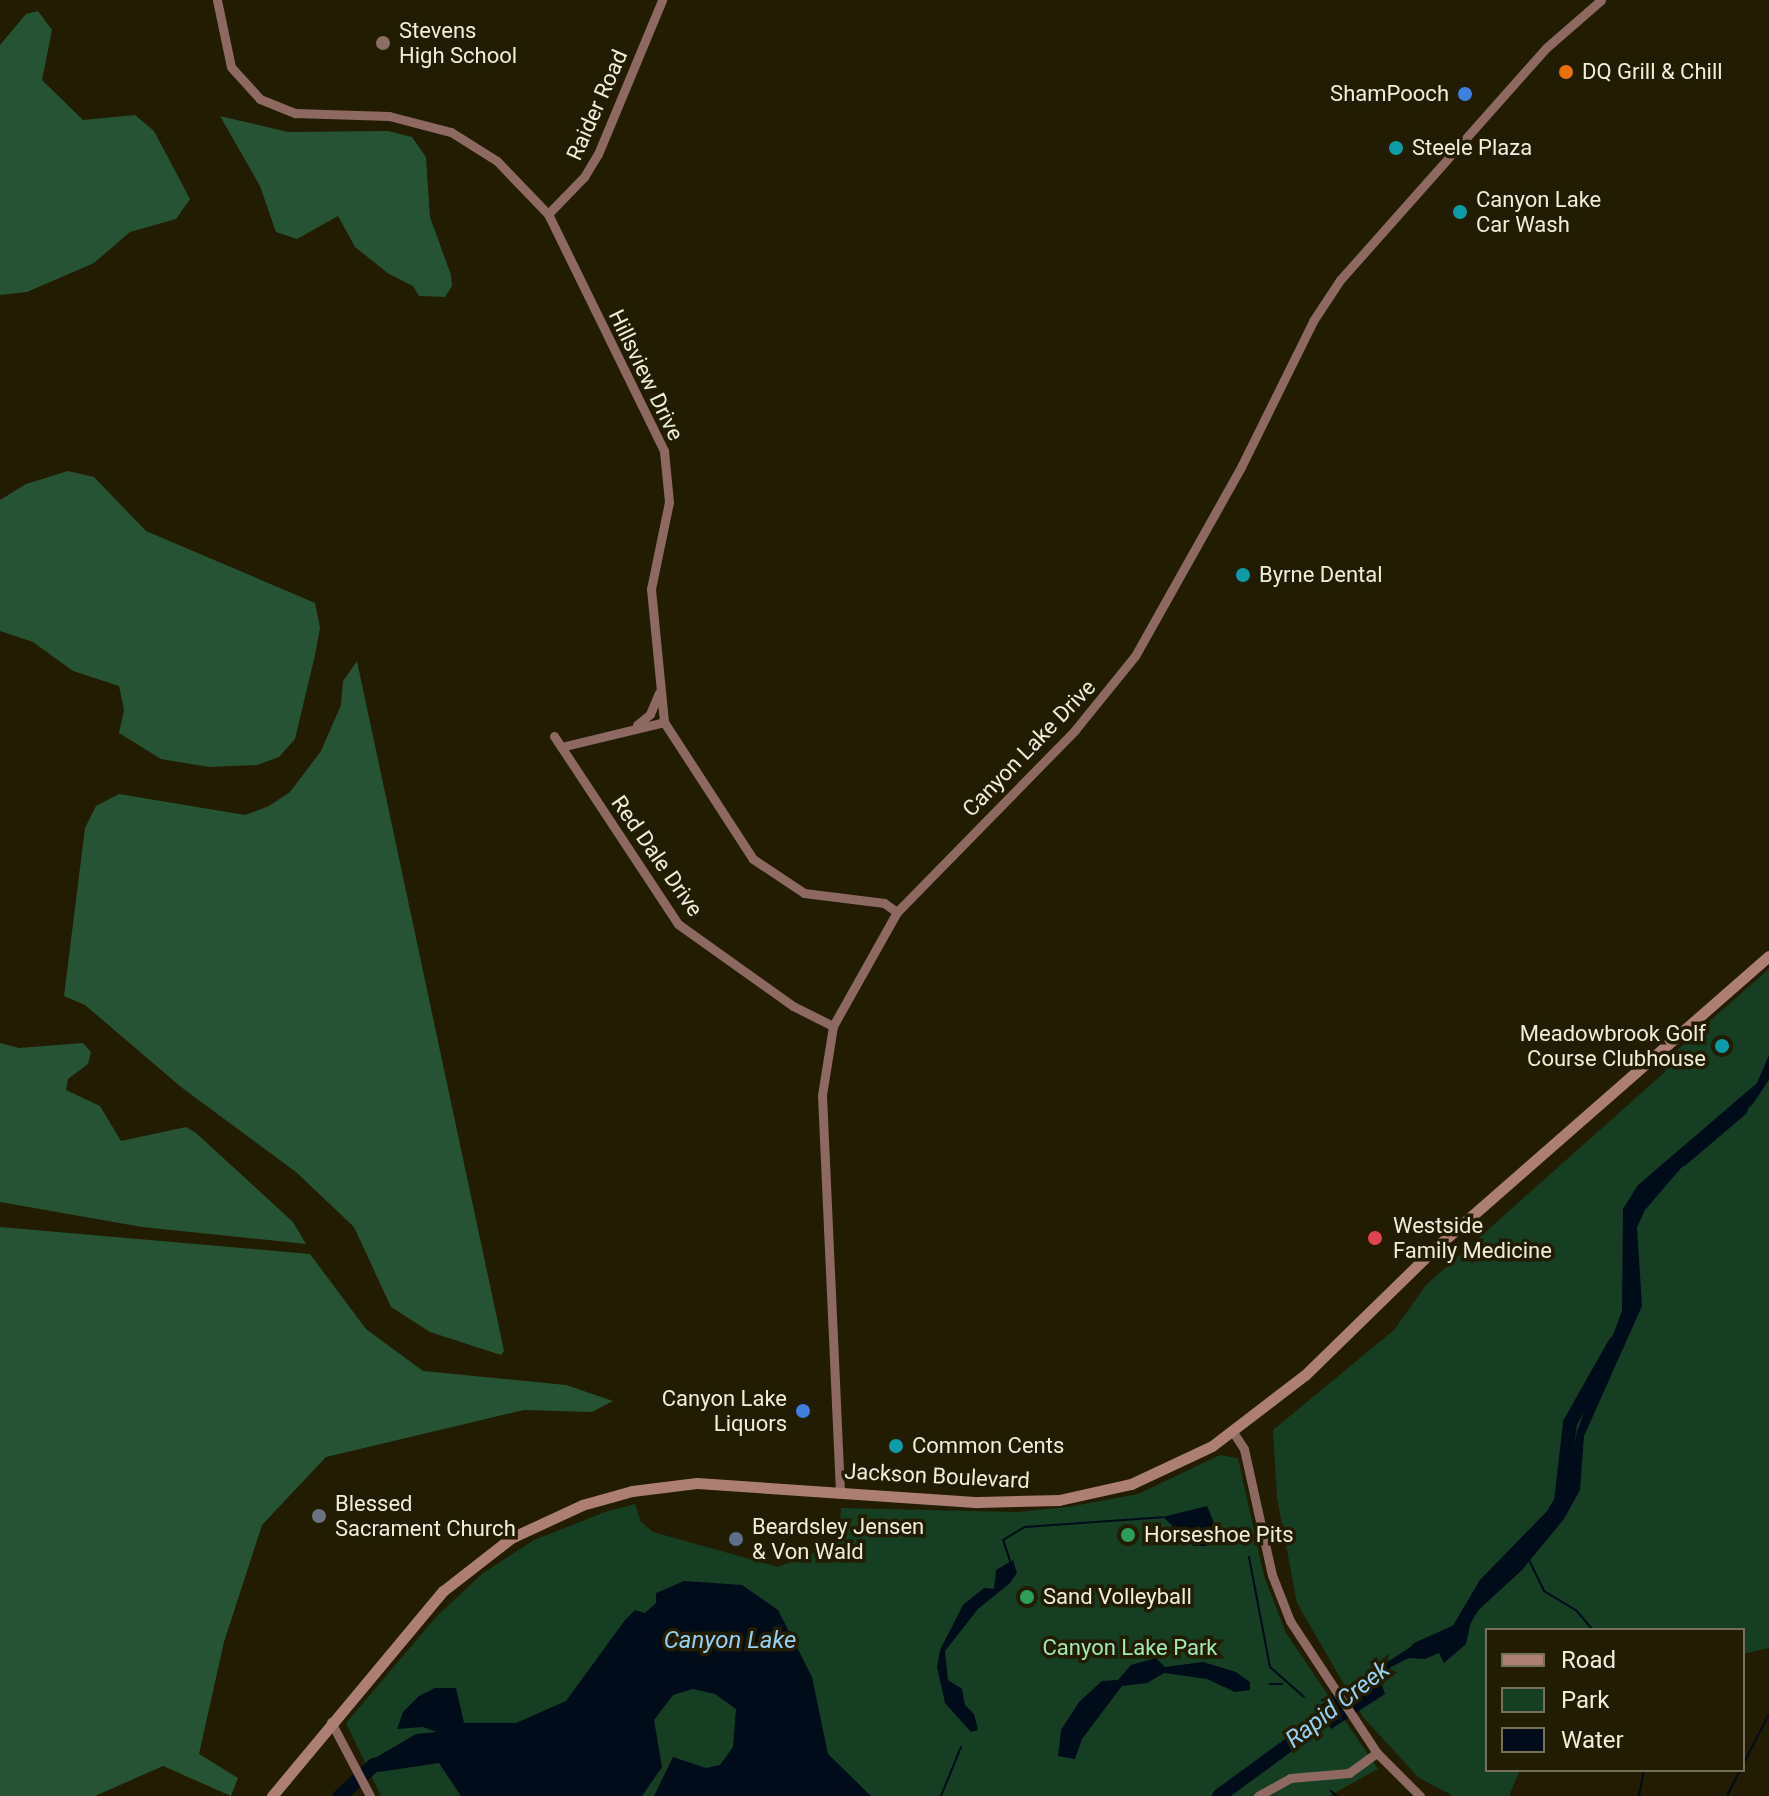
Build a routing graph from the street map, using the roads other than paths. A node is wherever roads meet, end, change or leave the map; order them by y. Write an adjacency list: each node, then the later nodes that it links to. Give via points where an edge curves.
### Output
1 (217, 0): 4 (street, Hillsview Drive, via 225,49 242,82 280,110 403,118 451,132 497,161)
2 (662, 0): 4 (street, Raider Road, via 598,154)
3 (1601, 0): 10 (street, Canyon Lake Drive, via 1546,48 1349,268 1313,321 1244,461 1135,656 1075,730)
4 (548, 214): 5 (street, Hillsview Drive, via 664,451 669,502 651,589)
5 (660, 677): 6 (street, Hillsview Drive); 7 (street, via 656,705)
6 (664, 722): 7 (street); 10 (street, Hillsview Drive, via 753,859 804,893 884,903)
7 (637, 725): 9 (street)
8 (554, 736): 9 (street, Red Dale Drive)
9 (561, 747): 12 (street, Red Dale Drive, via 678,924 793,1006)
10 (897, 912): 12 (street, Canyon Lake Drive)
11 (1769, 956): 13 (main road, Jackson Boulevard, via 1434,1249 1305,1375)
12 (833, 1026): 14 (street, Canyon Lake Drive, via 822,1095)
13 (1233, 1432): 14 (main road, Jackson Boulevard, via 1147,1478 1077,1497 1002,1503); 16 (street, via 1244,1449 1277,1593)
14 (840, 1492): 15 (main road, Jackson Boulevard, via 665,1486 603,1498 545,1520 486,1554 443,1591)
15 (331, 1722): 17 (main road, Jackson Boulevard); 18 (street)
16 (1377, 1753): 19 (street, via 1349,1773 1290,1778); 20 (street)
17 (272, 1796)
18 (370, 1796)
19 (1258, 1796)
20 (1420, 1796)

